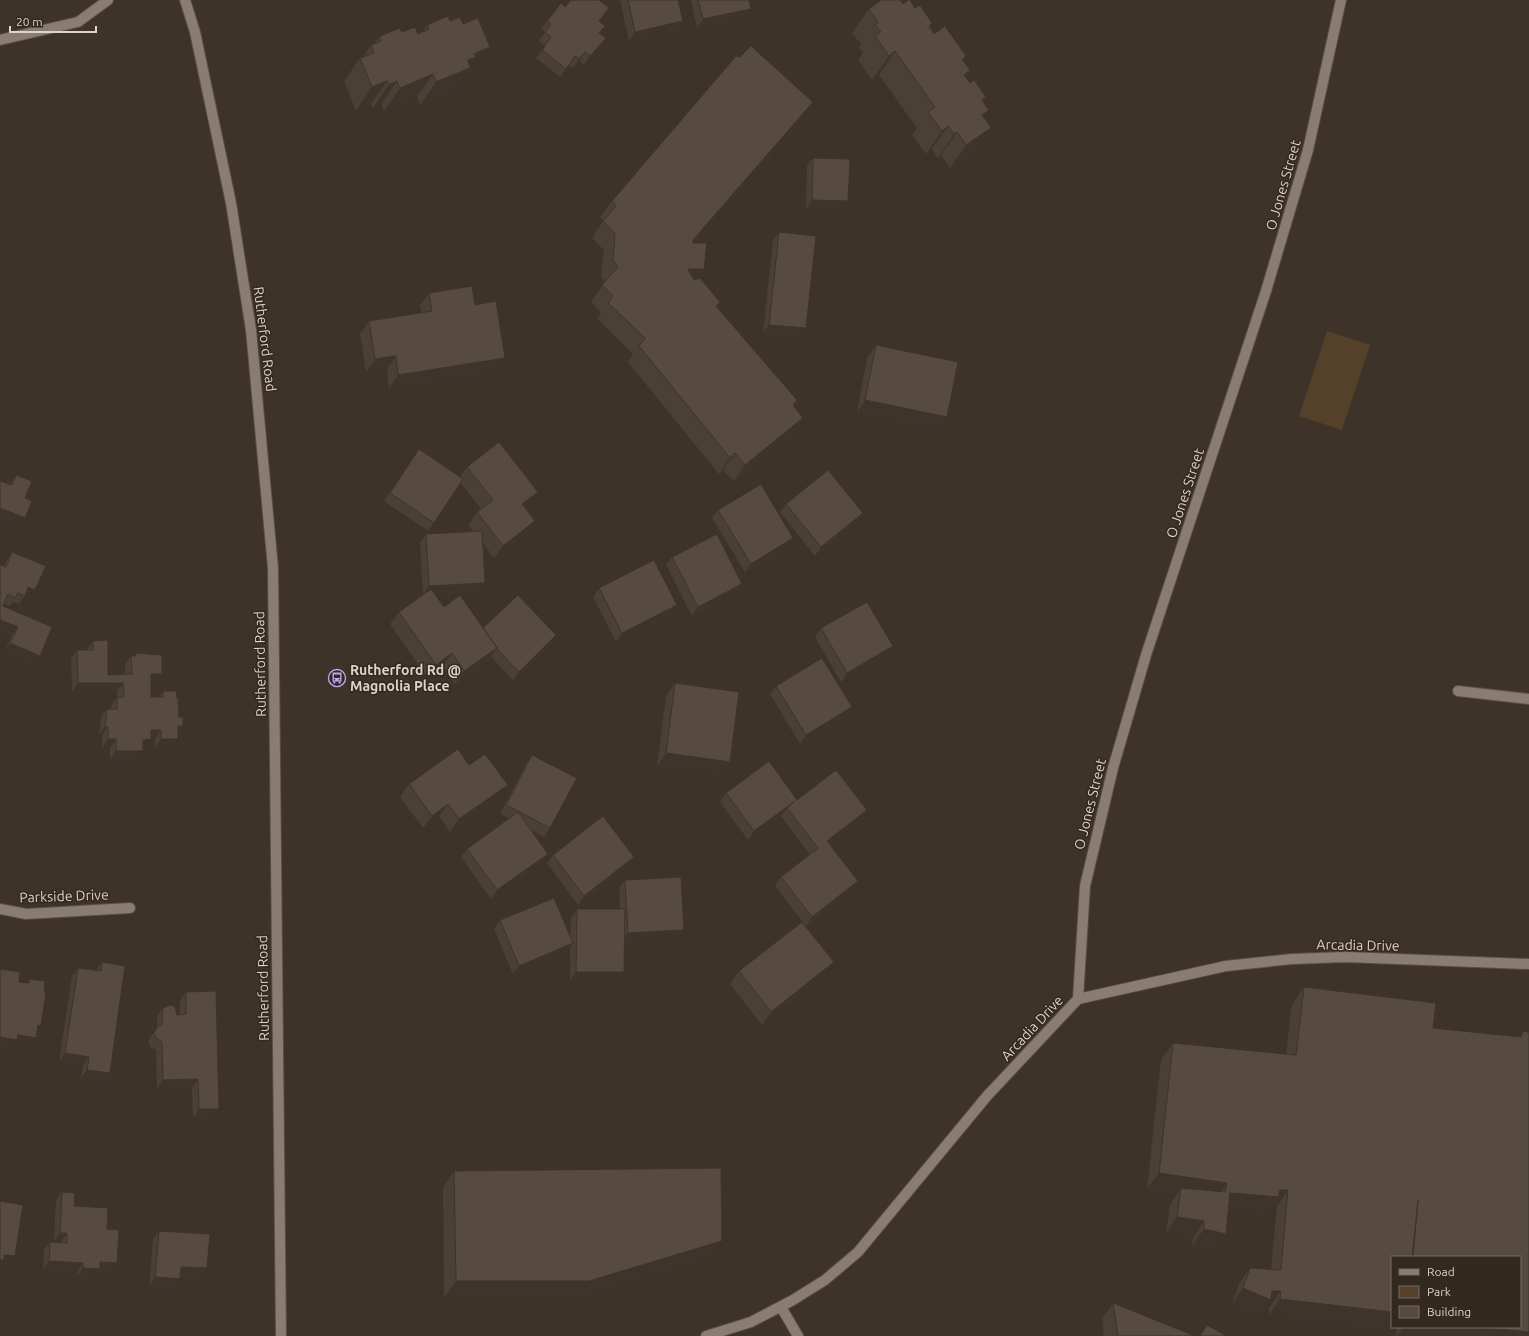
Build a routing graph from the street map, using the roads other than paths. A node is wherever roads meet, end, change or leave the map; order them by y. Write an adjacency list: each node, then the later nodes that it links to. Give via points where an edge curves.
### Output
1 (108, 0): 4 (street, via 78,22)
2 (185, 0): 12 (street, Rutherford Road, via 195,32 231,203 252,330 273,568)
3 (1341, 0): 10 (street, O Jones Street, via 1308,150 1266,291 1146,655 1113,768 1085,886)
4 (0, 40)
5 (1458, 691): 6 (street)
6 (1529, 699)
7 (130, 908): 8 (street, Parkside Drive, via 26,914)
8 (0, 909)
9 (1529, 964): 10 (street, Arcadia Drive, via 1346,957 1292,959 1226,966)
10 (1078, 999): 11 (street, Arcadia Drive, via 986,1096 858,1252 825,1280)
11 (781, 1306): 13 (street, Arcadia Drive, via 751,1322); 14 (street)
12 (281, 1336)
13 (706, 1336)
14 (798, 1336)

